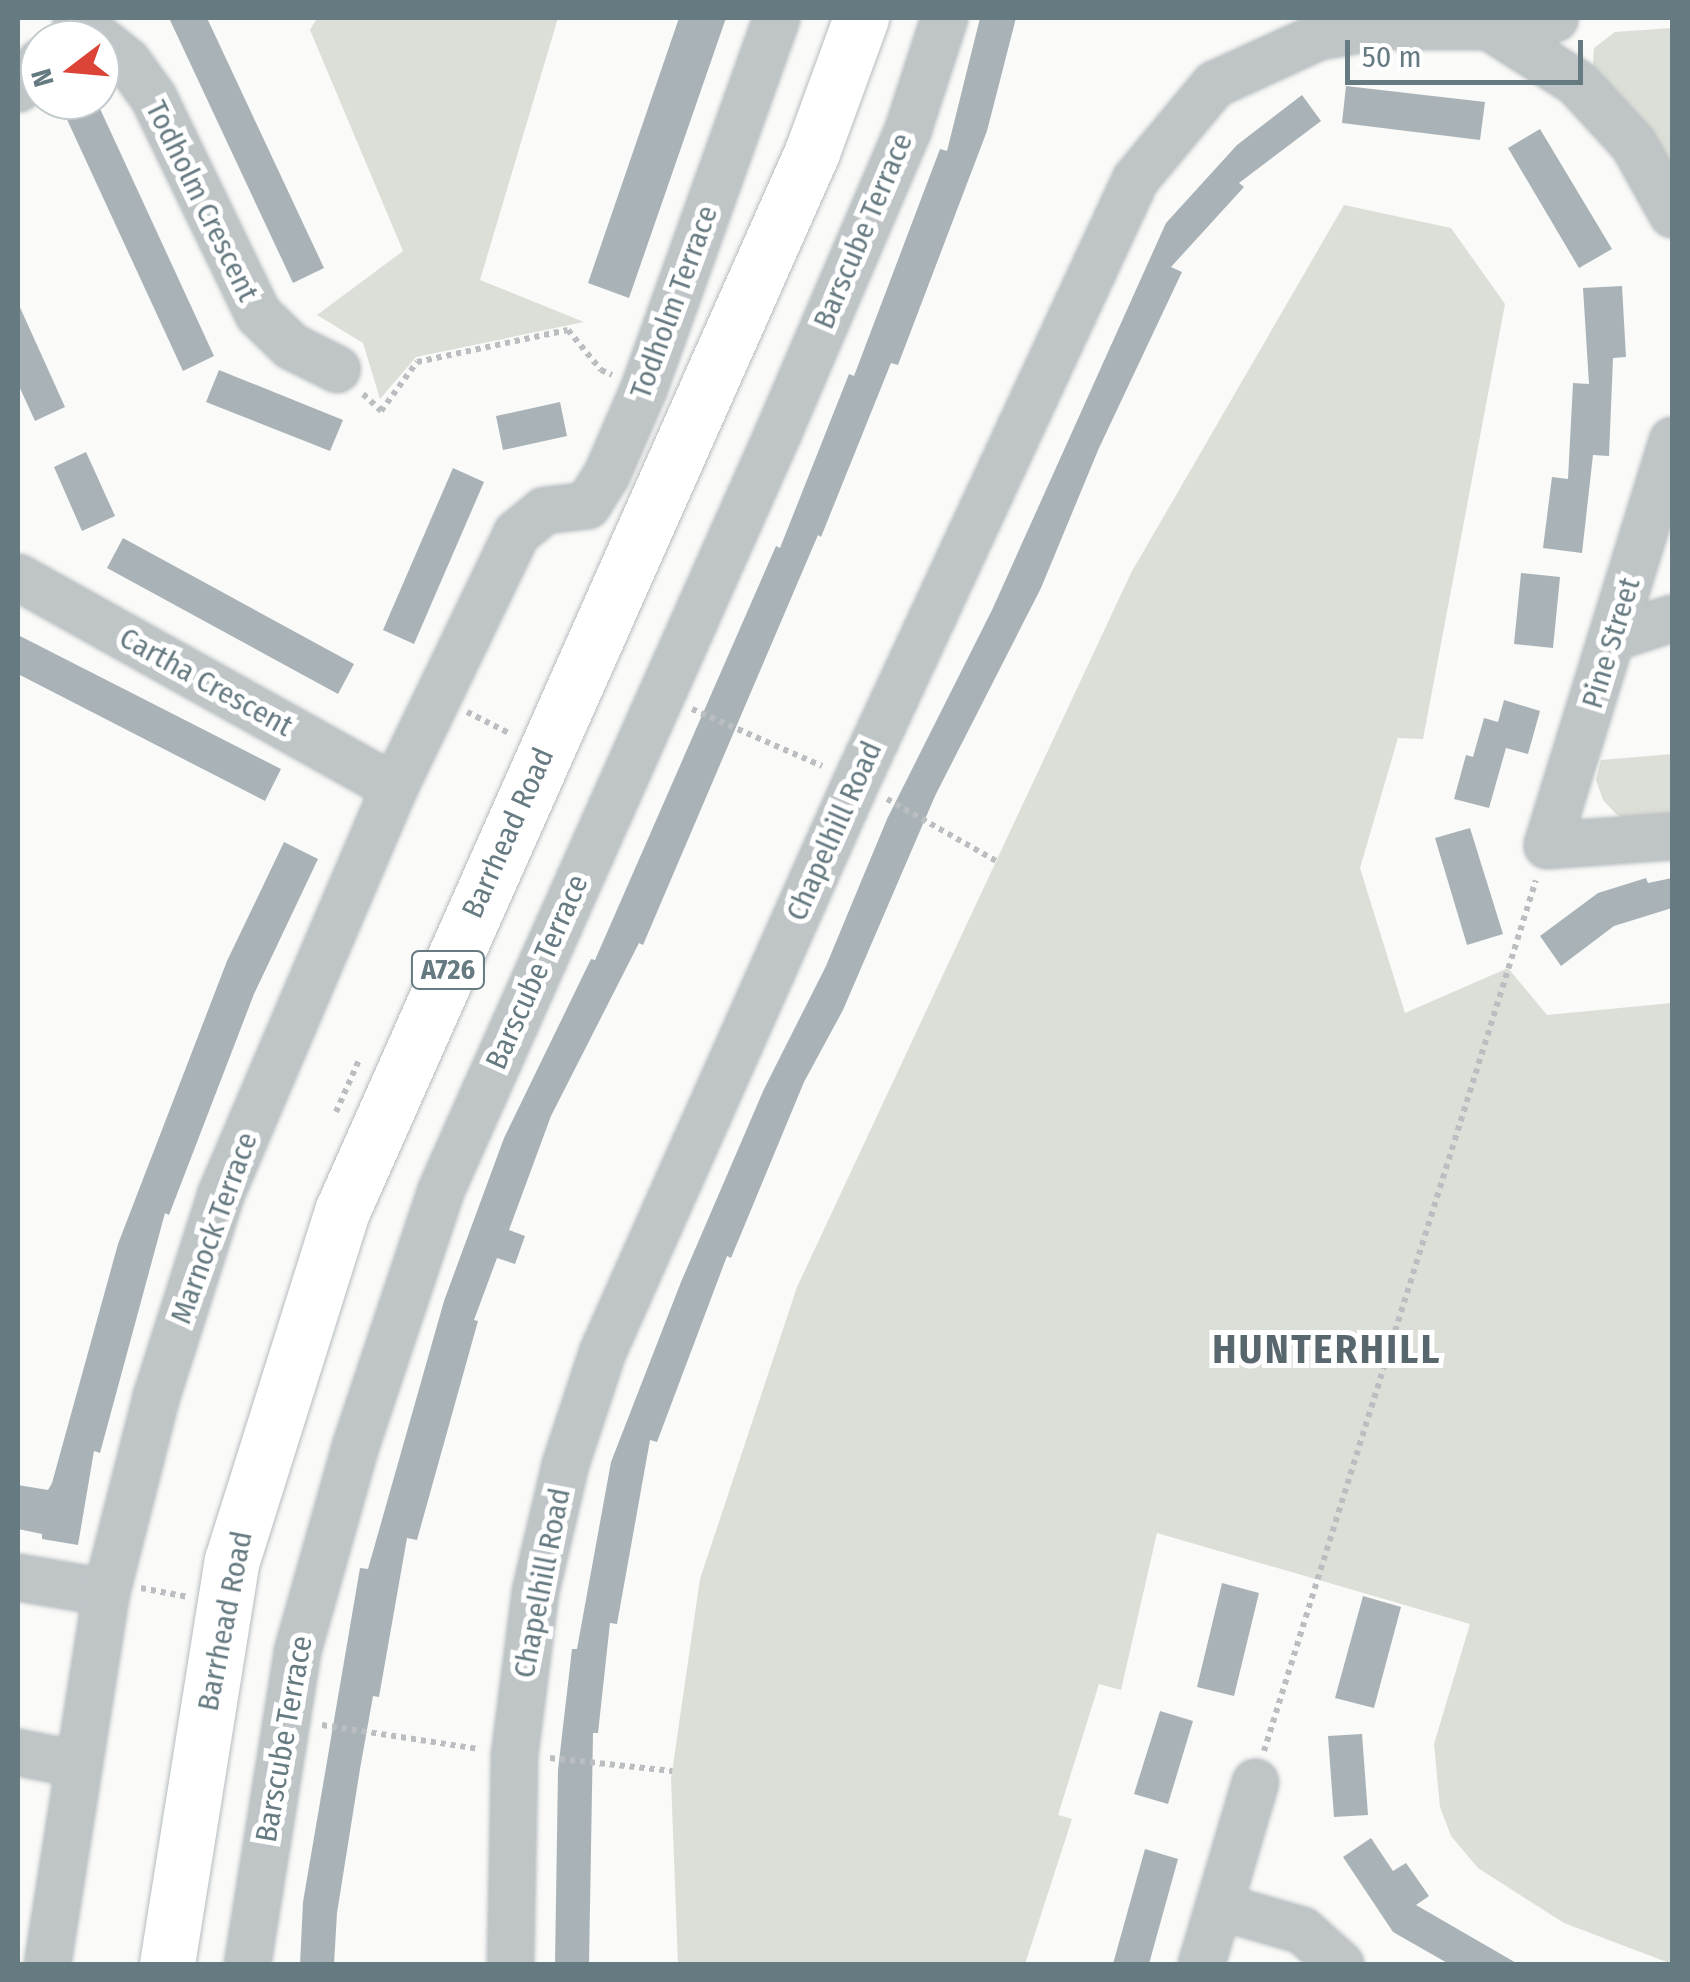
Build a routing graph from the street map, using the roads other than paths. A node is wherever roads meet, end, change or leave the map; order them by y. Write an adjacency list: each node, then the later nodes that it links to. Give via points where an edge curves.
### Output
1 (776, 18): 10 (street, Todholm Terrace, via 606,475 587,505 544,510)
2 (860, 18): 23 (main road, Barrhead Road / A726, via 812,152 344,1209 232,1560)
3 (944, 18): 24 (street, Barscube Terrace, via 908,128 786,414 441,1190 354,1446 296,1651)
4 (1555, 18): 5 (street, Chapelhill Road)
5 (1488, 26): 7 (street, via 1576,82 1633,144); 25 (street, Chapelhill Road, via 1377,26 1319,36 1214,84 1136,179 856,781 602,1352 536,1590 514,1755)
6 (120, 58): 8 (street, Todholm Crescent, via 147,88 258,314 291,346)
7 (1672, 214)
8 (337, 369)
9 (1672, 440): 13 (street, Pine Street)
10 (516, 534): 14 (street, Marnock Terrace)
11 (18, 578): 14 (street, Cartha Crescent)
12 (1672, 618): 13 (street)
13 (1614, 638): 15 (street, Pine Street, via 1546,845)
14 (394, 786): 17 (street, Marnock Terrace, via 220,1196 156,1396)
15 (1672, 836)
16 (18, 1576): 17 (street)
17 (106, 1592): 19 (street, Marnock Terrace)
18 (18, 1752): 19 (street)
19 (78, 1764): 22 (street, Marnock Terrace)
20 (1255, 1782): 21 (street)
21 (1219, 1906): 26 (street); 27 (street, via 1302,1930)
22 (47, 1964)
23 (166, 1964)
24 (247, 1964)
25 (510, 1964)
26 (1202, 1964)
27 (1340, 1964)

